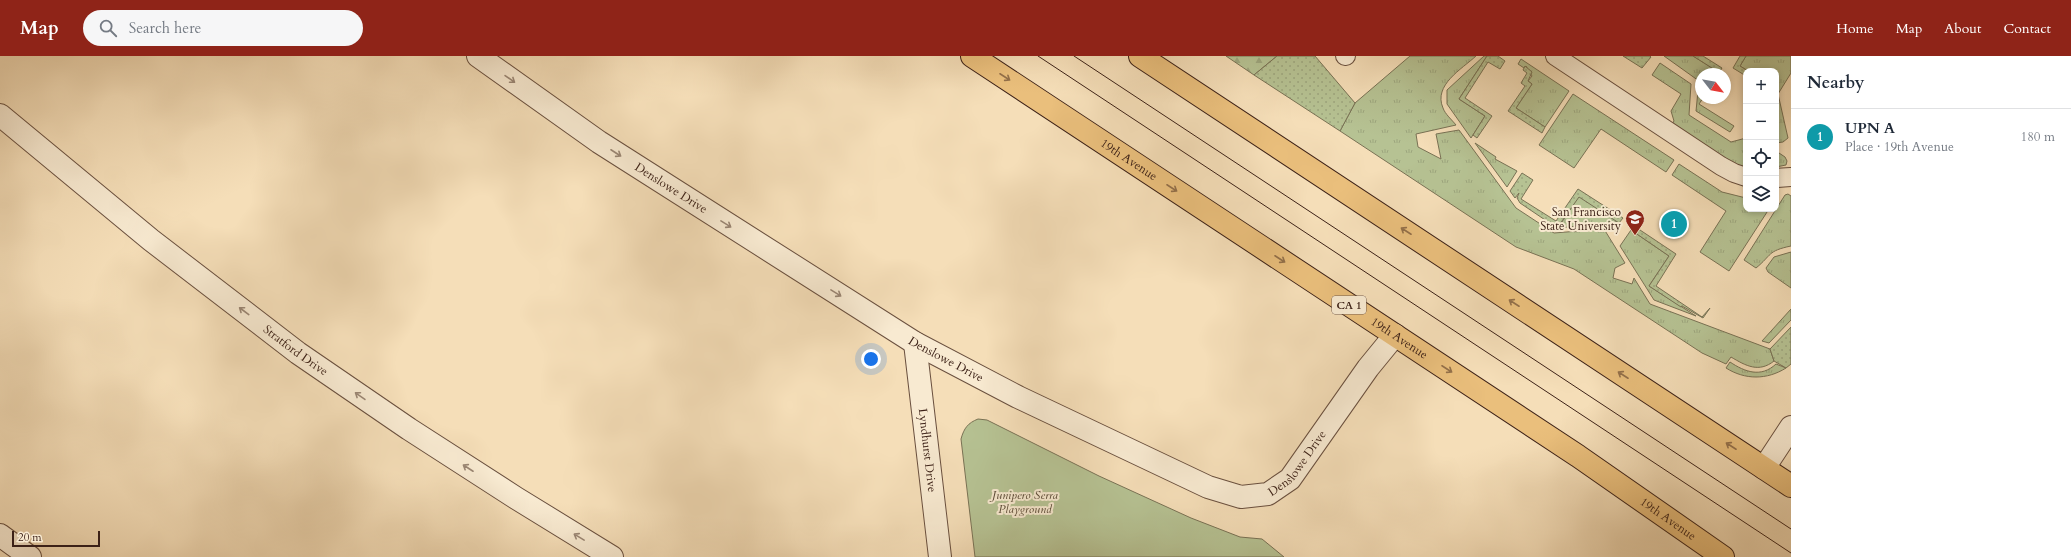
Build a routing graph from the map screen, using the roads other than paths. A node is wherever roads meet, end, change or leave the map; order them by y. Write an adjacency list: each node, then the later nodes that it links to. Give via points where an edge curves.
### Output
1 (478, 56): 10 (street, Denslowe Drive, one-way to 10, via 606,147)
2 (972, 56): 9 (highway, 19th Avenue / CA 1, one-way to 9)
3 (1140, 56): 12 (highway, one-way to 3)
4 (1555, 56): 6 (lane, via 1721,166)
5 (0, 115): 16 (street, Stratford Drive, one-way to 5, via 409,429 298,353 151,240)
6 (1743, 176)
7 (1791, 177): 8 (lane)
8 (1779, 178)
9 (1395, 335): 10 (street, Denslowe Drive, via 1368,368 1290,479 1268,494 1241,497 1208,487 1115,444 976,376); 18 (highway, 19th Avenue / CA 1, one-way to 18, via 1578,456)
10 (915, 342): 17 (street, Lyndhurst Drive)
11 (1791, 427): 12 (street)
12 (1764, 468): 13 (highway)
13 (1791, 486)
14 (0, 535): 15 (street)
15 (30, 557)
16 (612, 557)
17 (940, 557)
18 (1723, 557)

